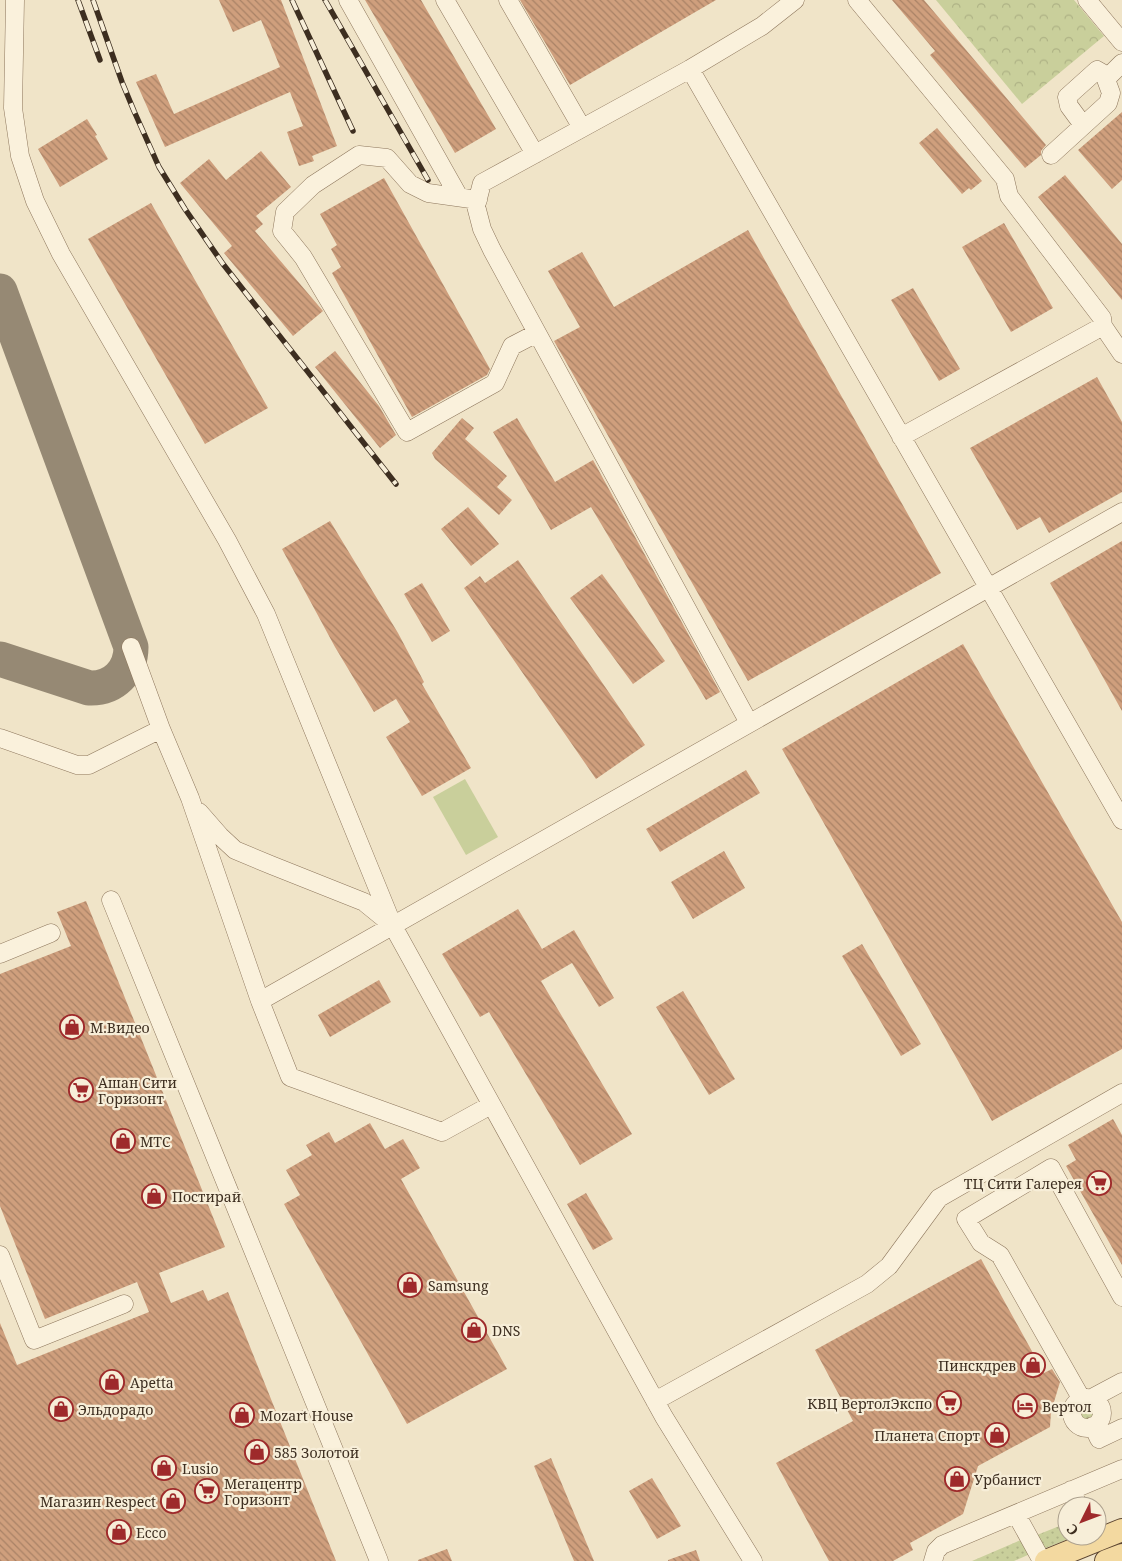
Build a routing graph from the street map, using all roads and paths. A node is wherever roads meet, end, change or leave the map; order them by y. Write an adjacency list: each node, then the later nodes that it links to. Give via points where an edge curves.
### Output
1 (15, 0): 31 (street, via 14,108 20,156 35,201 61,254 227,540 266,614)
2 (348, 0): 16 (street)
3 (445, 0): 14 (street)
4 (508, 0): 13 (street)
5 (795, 0): 10 (street, via 762,26)
6 (857, 0): 18 (street, via 1005,179 1008,196 1102,318)
7 (1088, 0): 8 (street)
8 (1122, 42)
9 (1122, 63): 11 (street)
10 (690, 70): 13 (street); 21 (street)
11 (1106, 79): 12 (street, via 1111,93 1108,103); 12 (street, via 1097,70 1068,97 1069,106)
12 (1083, 125): 15 (street)
13 (582, 128): 14 (street)
14 (535, 154): 17 (street, via 482,183)
15 (1051, 155)
16 (459, 197): 17 (street); 19 (street, via 428,193 410,184 386,158 359,154 313,184 285,212 282,231 303,257 407,432 495,383 512,346)
17 (478, 200): 19 (street, via 476,206 482,229)
18 (1103, 326): 20 (street); 21 (street)
19 (537, 333): 25 (street)
20 (1122, 354)
21 (901, 437): 23 (street)
22 (1122, 512): 23 (street)
23 (988, 587): 25 (street); 29 (street)
24 (130, 647): 26 (street)
25 (749, 722): 31 (street)
26 (161, 729): 27 (street, via 90,766 77,765); 28 (street)
27 (0, 738)
28 (190, 798): 31 (street, via 202,817 235,850 364,902); 34 (street)
29 (1122, 820)
30 (111, 900): 53 (street)
31 (393, 926): 34 (street); 36 (street)
32 (52, 933): 33 (street)
33 (0, 954)
34 (260, 1001): 36 (street, via 290,1077 442,1132)
35 (1122, 1093): 42 (street, via 939,1198 889,1266 867,1284)
36 (491, 1105): 42 (street)
37 (1, 1258): 39 (street, via 34,1340)
38 (1122, 1297): 41 (street, via 1051,1168 966,1219 981,1242 1000,1255)
39 (124, 1304)
40 (1122, 1382): 41 (street)
41 (1086, 1398): 43 (street, via 1098,1402 1102,1409 1102,1417); 43 (street, via 1076,1401 1071,1416 1082,1428)
42 (655, 1401): 54 (street)
43 (1093, 1426): 44 (street, via 1100,1439)
44 (1122, 1428)
45 (1122, 1469): 46 (street)
46 (1078, 1496)
47 (1057, 1503): 48 (street)
48 (1016, 1514): 55 (street, via 942,1545); 56 (street)
49 (1122, 1530): 50 (main road)
50 (1107, 1534)
51 (1077, 1546): 56 (main road)
52 (1122, 1555): 57 (main road)
53 (379, 1561)
54 (753, 1561)
55 (933, 1561)
56 (1044, 1561)
57 (1106, 1561)

